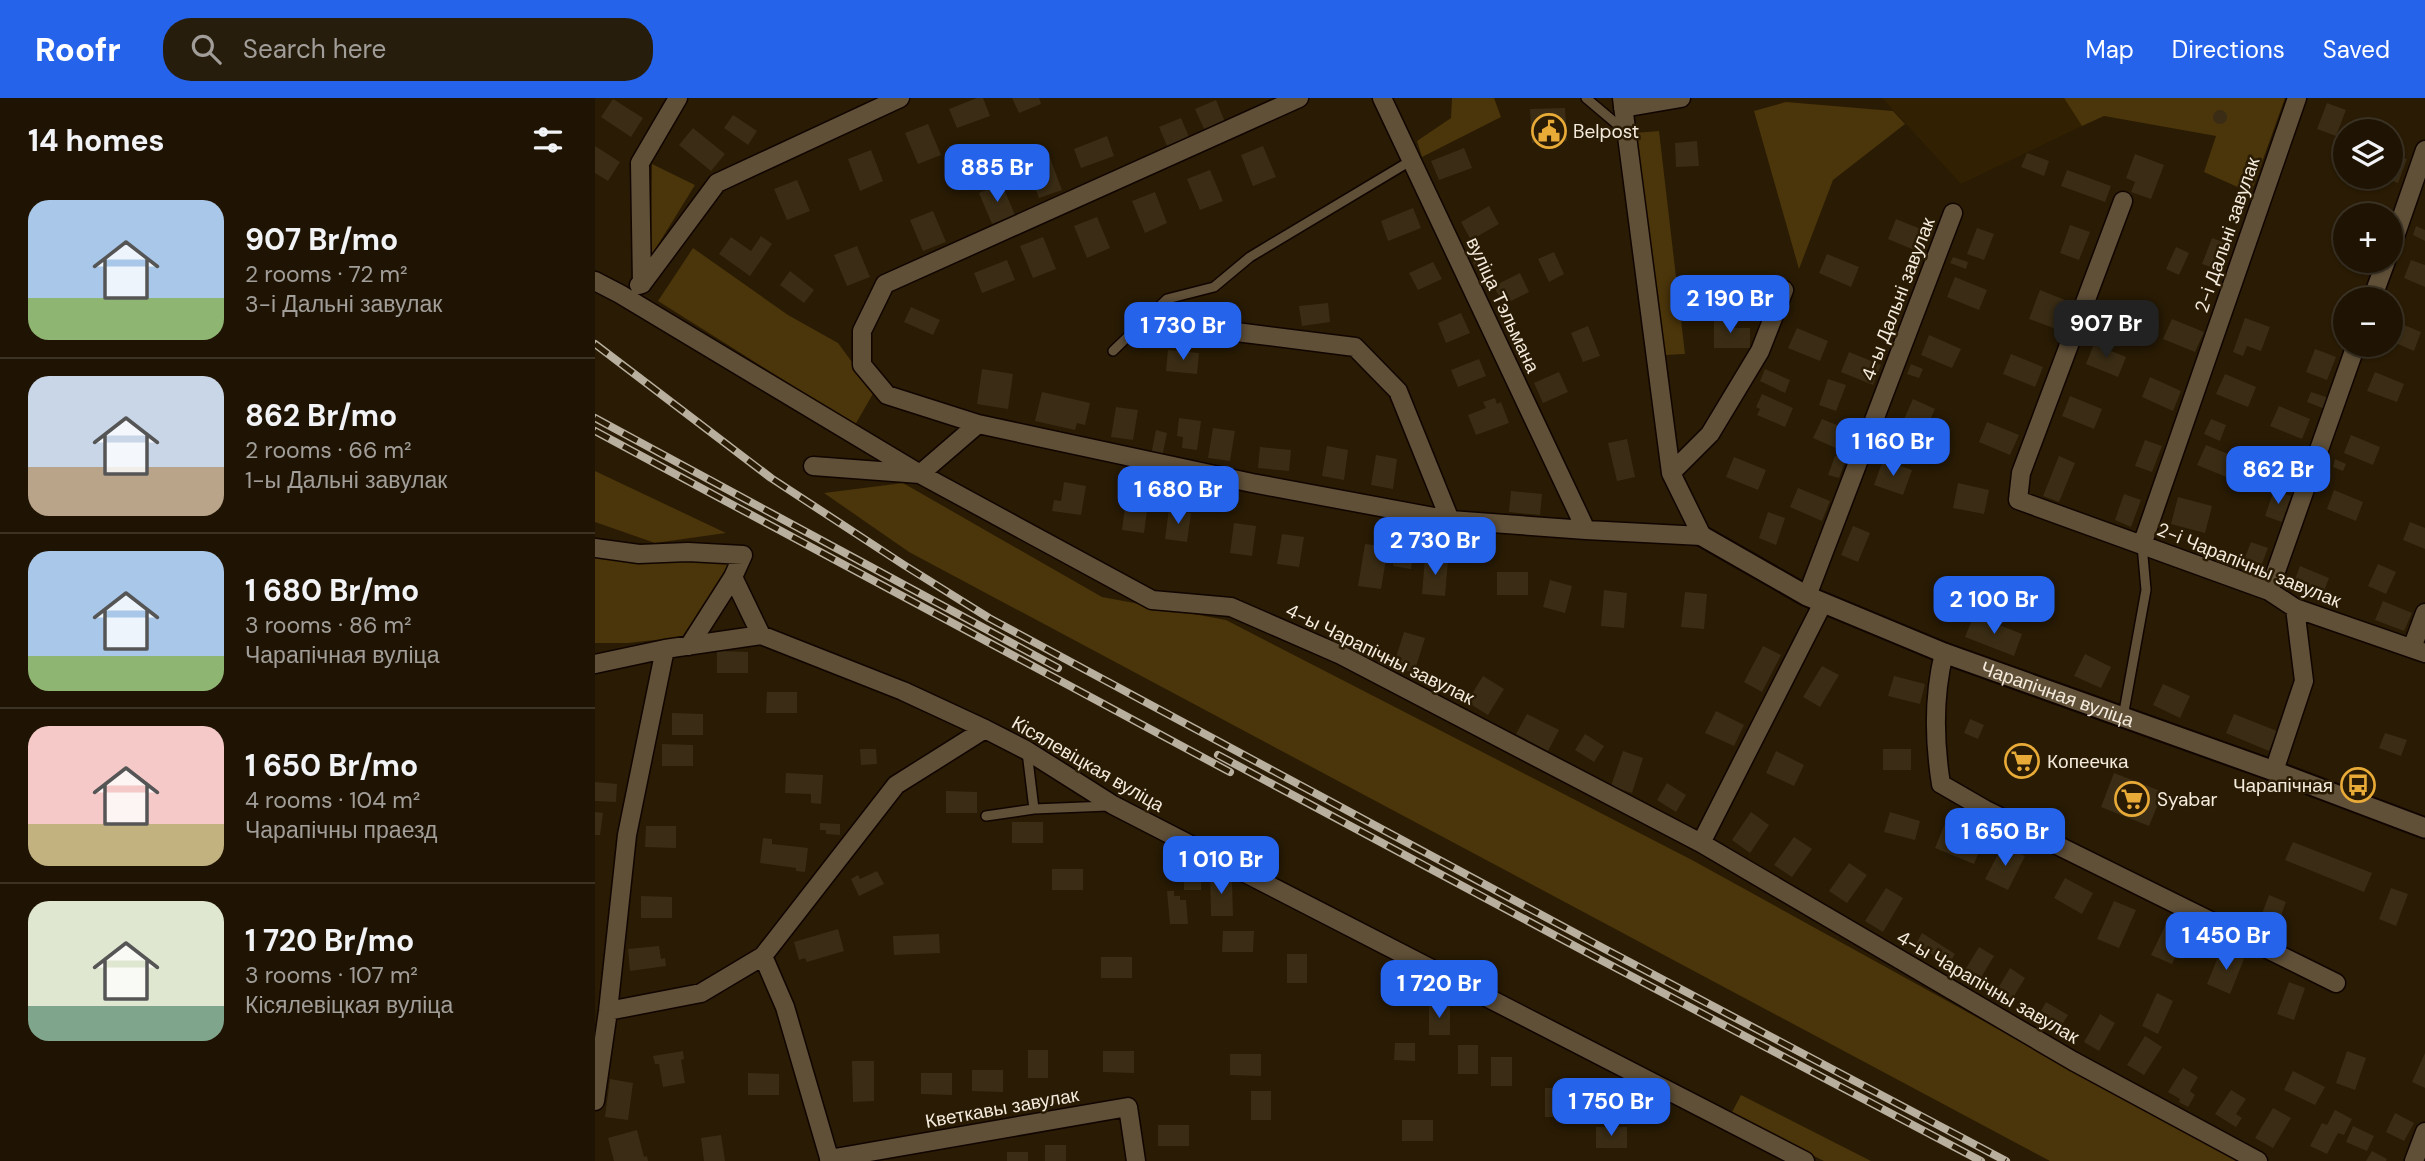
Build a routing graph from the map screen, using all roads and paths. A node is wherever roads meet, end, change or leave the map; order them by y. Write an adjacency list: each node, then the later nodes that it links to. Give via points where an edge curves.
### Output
1 (678, 98): 16 (street, via 640,163)
2 (900, 98): 16 (street, via 717,183)
3 (1299, 98): 22 (street, Чарапічная вуліца, via 885,284 862,331 862,365 887,395)
4 (1382, 98): 11 (street, вуліца Тэльмана)
5 (1586, 98): 9 (lane)
6 (1681, 98): 8 (street)
7 (2297, 98): 29 (street, 2-і Дальні завулак)
8 (1622, 103): 9 (street)
9 (1626, 131): 24 (street)
10 (2425, 150): 14 (street)
11 (1412, 160): 20 (lane, via 1250,257 1214,287 1167,299); 27 (street, вуліца Тэльмана)
12 (2123, 201): 29 (street, 2-і Чарапічны завулак, via 2021,473 2018,500)
13 (1953, 213): 33 (street, 4-ы Дальні завулак)
14 (2403, 213)
15 (595, 281): 18 (street, 4-ы Чарапічны завулак)
16 (642, 284): 18 (street)
17 (1784, 290): 24 (street, via 1760,351 1710,434)
18 (621, 294): 25 (street, 4-ы Чарапічны завулак)
19 (1236, 332): 26 (street, via 1355,347 1398,391)
20 (1113, 351)
21 (2352, 357): 32 (street)
22 (978, 424): 25 (street); 26 (street, Чарапічная вуліца)
23 (813, 466): 25 (street)
24 (1671, 472): 28 (street)
25 (920, 474): 50 (street, 4-ы Чарапічны завулак, via 1152,600 1231,607 1342,655)
26 (1450, 520): 27 (street, Чарапічная вуліца)
27 (1586, 530): 28 (street, Чарапічная вуліца)
28 (1702, 536): 33 (street, Чарапічная вуліца)
29 (2141, 545): 32 (street, 2-і Чарапічны завулак); 42 (lane, via 2146,590)
30 (595, 548): 31 (street, via 639,554 744,555)
31 (733, 577): 36 (street); 37 (street)
32 (2269, 591): 34 (street, 2-і Чарапічны завулак)
33 (1815, 599): 40 (street, Чарапічная вуліца); 50 (street)
34 (2295, 608): 39 (street, 2-і Чарапічны завулак); 45 (street, via 2304,681)
35 (2425, 613): 39 (street)
36 (761, 635): 37 (street); 43 (street, Кісялевіцкая вуліца)
37 (689, 646): 38 (street)
38 (666, 649): 41 (street); 53 (street, via 627,835)
39 (2418, 651)
40 (1944, 653): 42 (street, Чарапічная вуліца); 52 (street, via 1935,708 1941,784)
41 (595, 664)
42 (2123, 717): 45 (street, Чарапічная вуліца)
43 (985, 729): 44 (street, Кісялевіцкая вуліца); 51 (street, Кісялевіцкая вуліца, via 896,785)
44 (1026, 750): 46 (street, Кісялевіцкая вуліца); 47 (lane)
45 (2274, 771): 49 (street, Чарапічная вуліца)
46 (1113, 805): 47 (lane); 58 (street, Кісялевіцкая вуліца)
47 (1034, 809): 48 (lane)
48 (986, 816)
49 (2425, 828)
50 (1701, 843): 59 (street, 4-ы Чарапічны завулак, via 2074,1061)
51 (763, 956): 53 (street, Кісялевіцкая вуліца, via 701,993); 56 (street, Кветкавы завулак, via 785,1007)
52 (2336, 982)
53 (608, 1012): 54 (street)
54 (595, 1101)
55 (2425, 1132): 60 (street)
56 (829, 1160): 57 (street, Кветкавы завулак, via 1128,1107)
57 (1136, 1161)
58 (1805, 1161)
59 (2258, 1161)
60 (2414, 1161)

